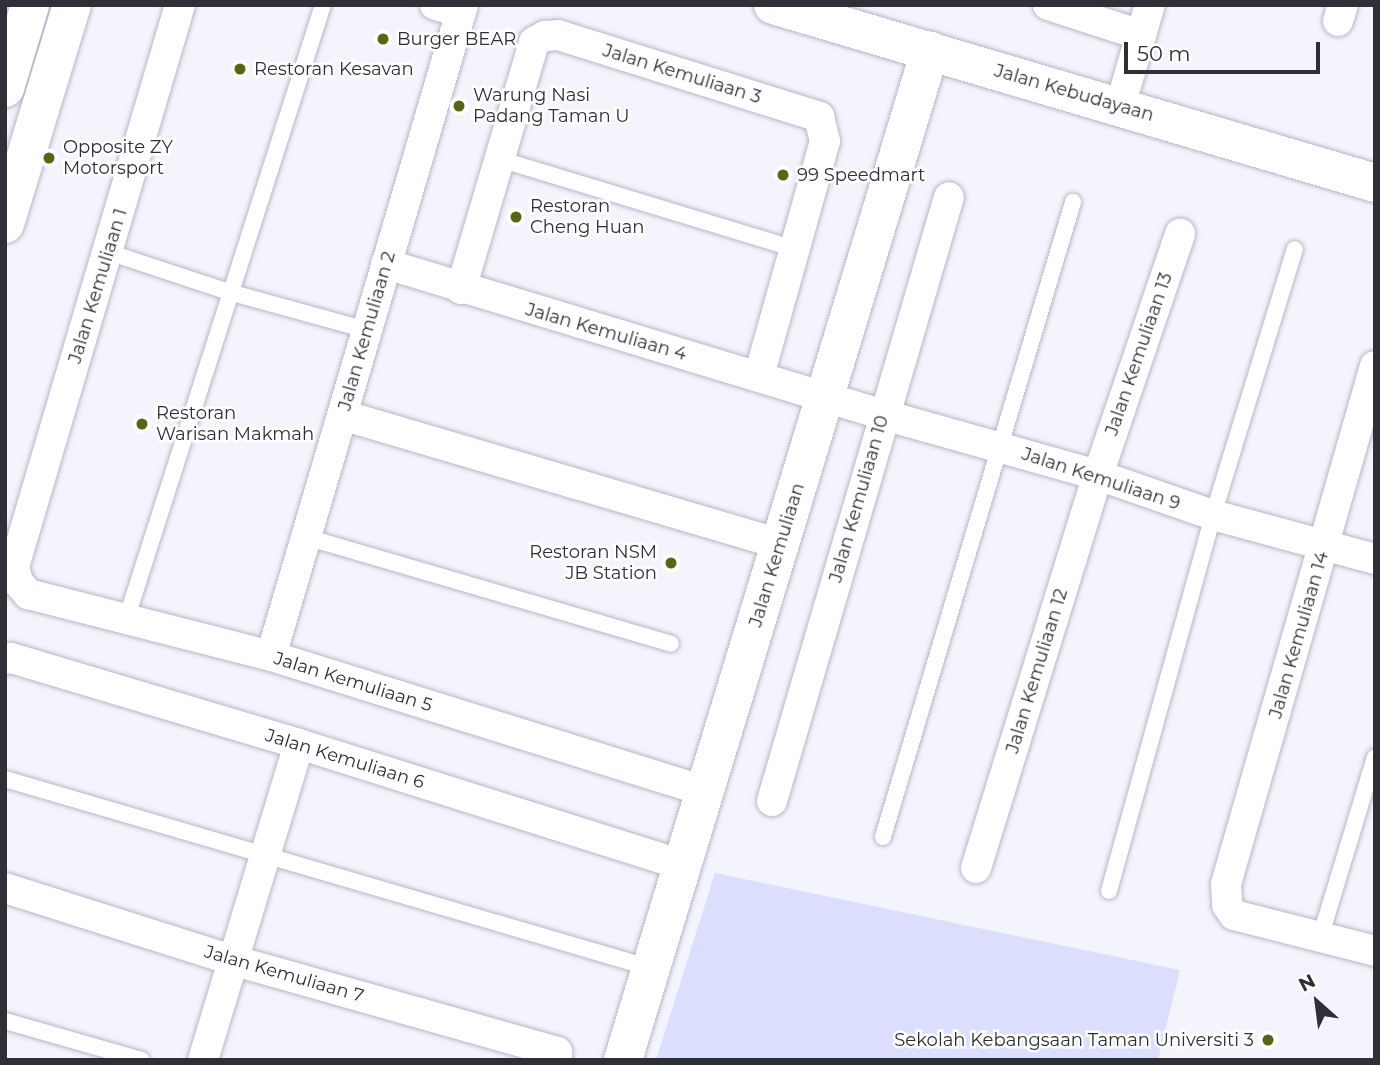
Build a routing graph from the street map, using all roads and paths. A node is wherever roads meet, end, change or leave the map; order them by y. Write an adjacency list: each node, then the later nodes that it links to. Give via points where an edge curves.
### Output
1 (30, 5): 11 (street)
2 (72, 5): 17 (street)
3 (180, 5): 21 (street, Jalan Kemuliaan 1)
4 (323, 5): 24 (lane)
5 (773, 5): 10 (street, Jalan Kebudayaan)
6 (1048, 5): 9 (street)
7 (1150, 5): 9 (street)
8 (453, 7): 22 (street, Jalan Kemuliaan 2)
9 (1141, 35): 12 (street)
10 (930, 51): 12 (street, Jalan Kebudayaan); 28 (street, Jalan Kemuliaan)
11 (5, 88)
12 (1120, 106): 14 (street, Jalan Kebudayaan)
13 (499, 159): 19 (lane); 19 (street, Jalan Kemuliaan 3, via 534,43 558,35 819,117 825,141); 23 (street, Jalan Kemuliaan 3)
14 (1375, 183)
15 (949, 197): 30 (street, Jalan Kemuliaan 10)
16 (1073, 202): 31 (lane)
17 (5, 224)
18 (1180, 234): 32 (street, Jalan Kemuliaan 13)
19 (795, 249): 27 (street, Jalan Kemuliaan 3)
20 (1295, 249): 33 (lane)
21 (108, 252): 24 (lane); 38 (street, Jalan Kemuliaan 1)
22 (386, 264): 23 (street, Jalan Kemuliaan 4); 25 (street, Jalan Kemuliaan 2)
23 (461, 289): 27 (street, Jalan Kemuliaan 4)
24 (229, 292): 25 (lane); 39 (lane)
25 (367, 330): 29 (street, Jalan Kemuliaan 2)
26 (1375, 366): 36 (street, Jalan Kemuliaan 14)
27 (760, 376): 28 (street, Jalan Kemuliaan 4)
28 (827, 396): 30 (street, Jalan Kemuliaan 9); 35 (street, Jalan Kemuliaan)
29 (342, 415): 34 (street, Jalan Kemuliaan 2); 35 (street)
30 (884, 415): 31 (street, Jalan Kemuliaan 9); 47 (street, Jalan Kemuliaan 10)
31 (999, 448): 32 (street, Jalan Kemuliaan 9); 48 (lane)
32 (1098, 475): 33 (street, Jalan Kemuliaan 9); 51 (street, Jalan Kemuliaan 12)
33 (1213, 515): 36 (street, Jalan Kemuliaan 9); 53 (lane)
34 (306, 537): 40 (lane); 41 (street, Jalan Kemuliaan 2)
35 (780, 544): 46 (street, Jalan Kemuliaan)
36 (1325, 546): 37 (street, Jalan Kemuliaan 9); 54 (street, Jalan Kemuliaan 14, via 1226,884 1227,905 1234,915)
37 (1375, 559)
38 (14, 567): 39 (street, Jalan Kemuliaan 5, via 28,594)
39 (126, 620): 41 (street, Jalan Kemuliaan 5)
40 (671, 644)
41 (271, 656): 46 (street, Jalan Kemuliaan 5)
42 (5, 659): 43 (street, Jalan Kemuliaan 6)
43 (299, 744): 49 (street); 50 (street, Jalan Kemuliaan 6)
44 (1375, 757): 54 (lane)
45 (5, 779): 49 (lane)
46 (705, 791): 50 (street, Jalan Kemuliaan)
47 (772, 802)
48 (883, 837)
49 (265, 853): 56 (street); 57 (lane)
50 (683, 865): 57 (street, Jalan Kemuliaan)
51 (976, 867)
52 (5, 888): 56 (street, Jalan Kemuliaan 7)
53 (1109, 891)
54 (1320, 938): 55 (street)
55 (1375, 951)
56 (232, 960): 60 (street); 61 (street, Jalan Kemuliaan 7, via 557,1052)
57 (651, 968): 62 (street, Jalan Kemuliaan)
58 (5, 1021): 59 (lane)
59 (142, 1060)
60 (203, 1060)
61 (558, 1060)
62 (623, 1060)

